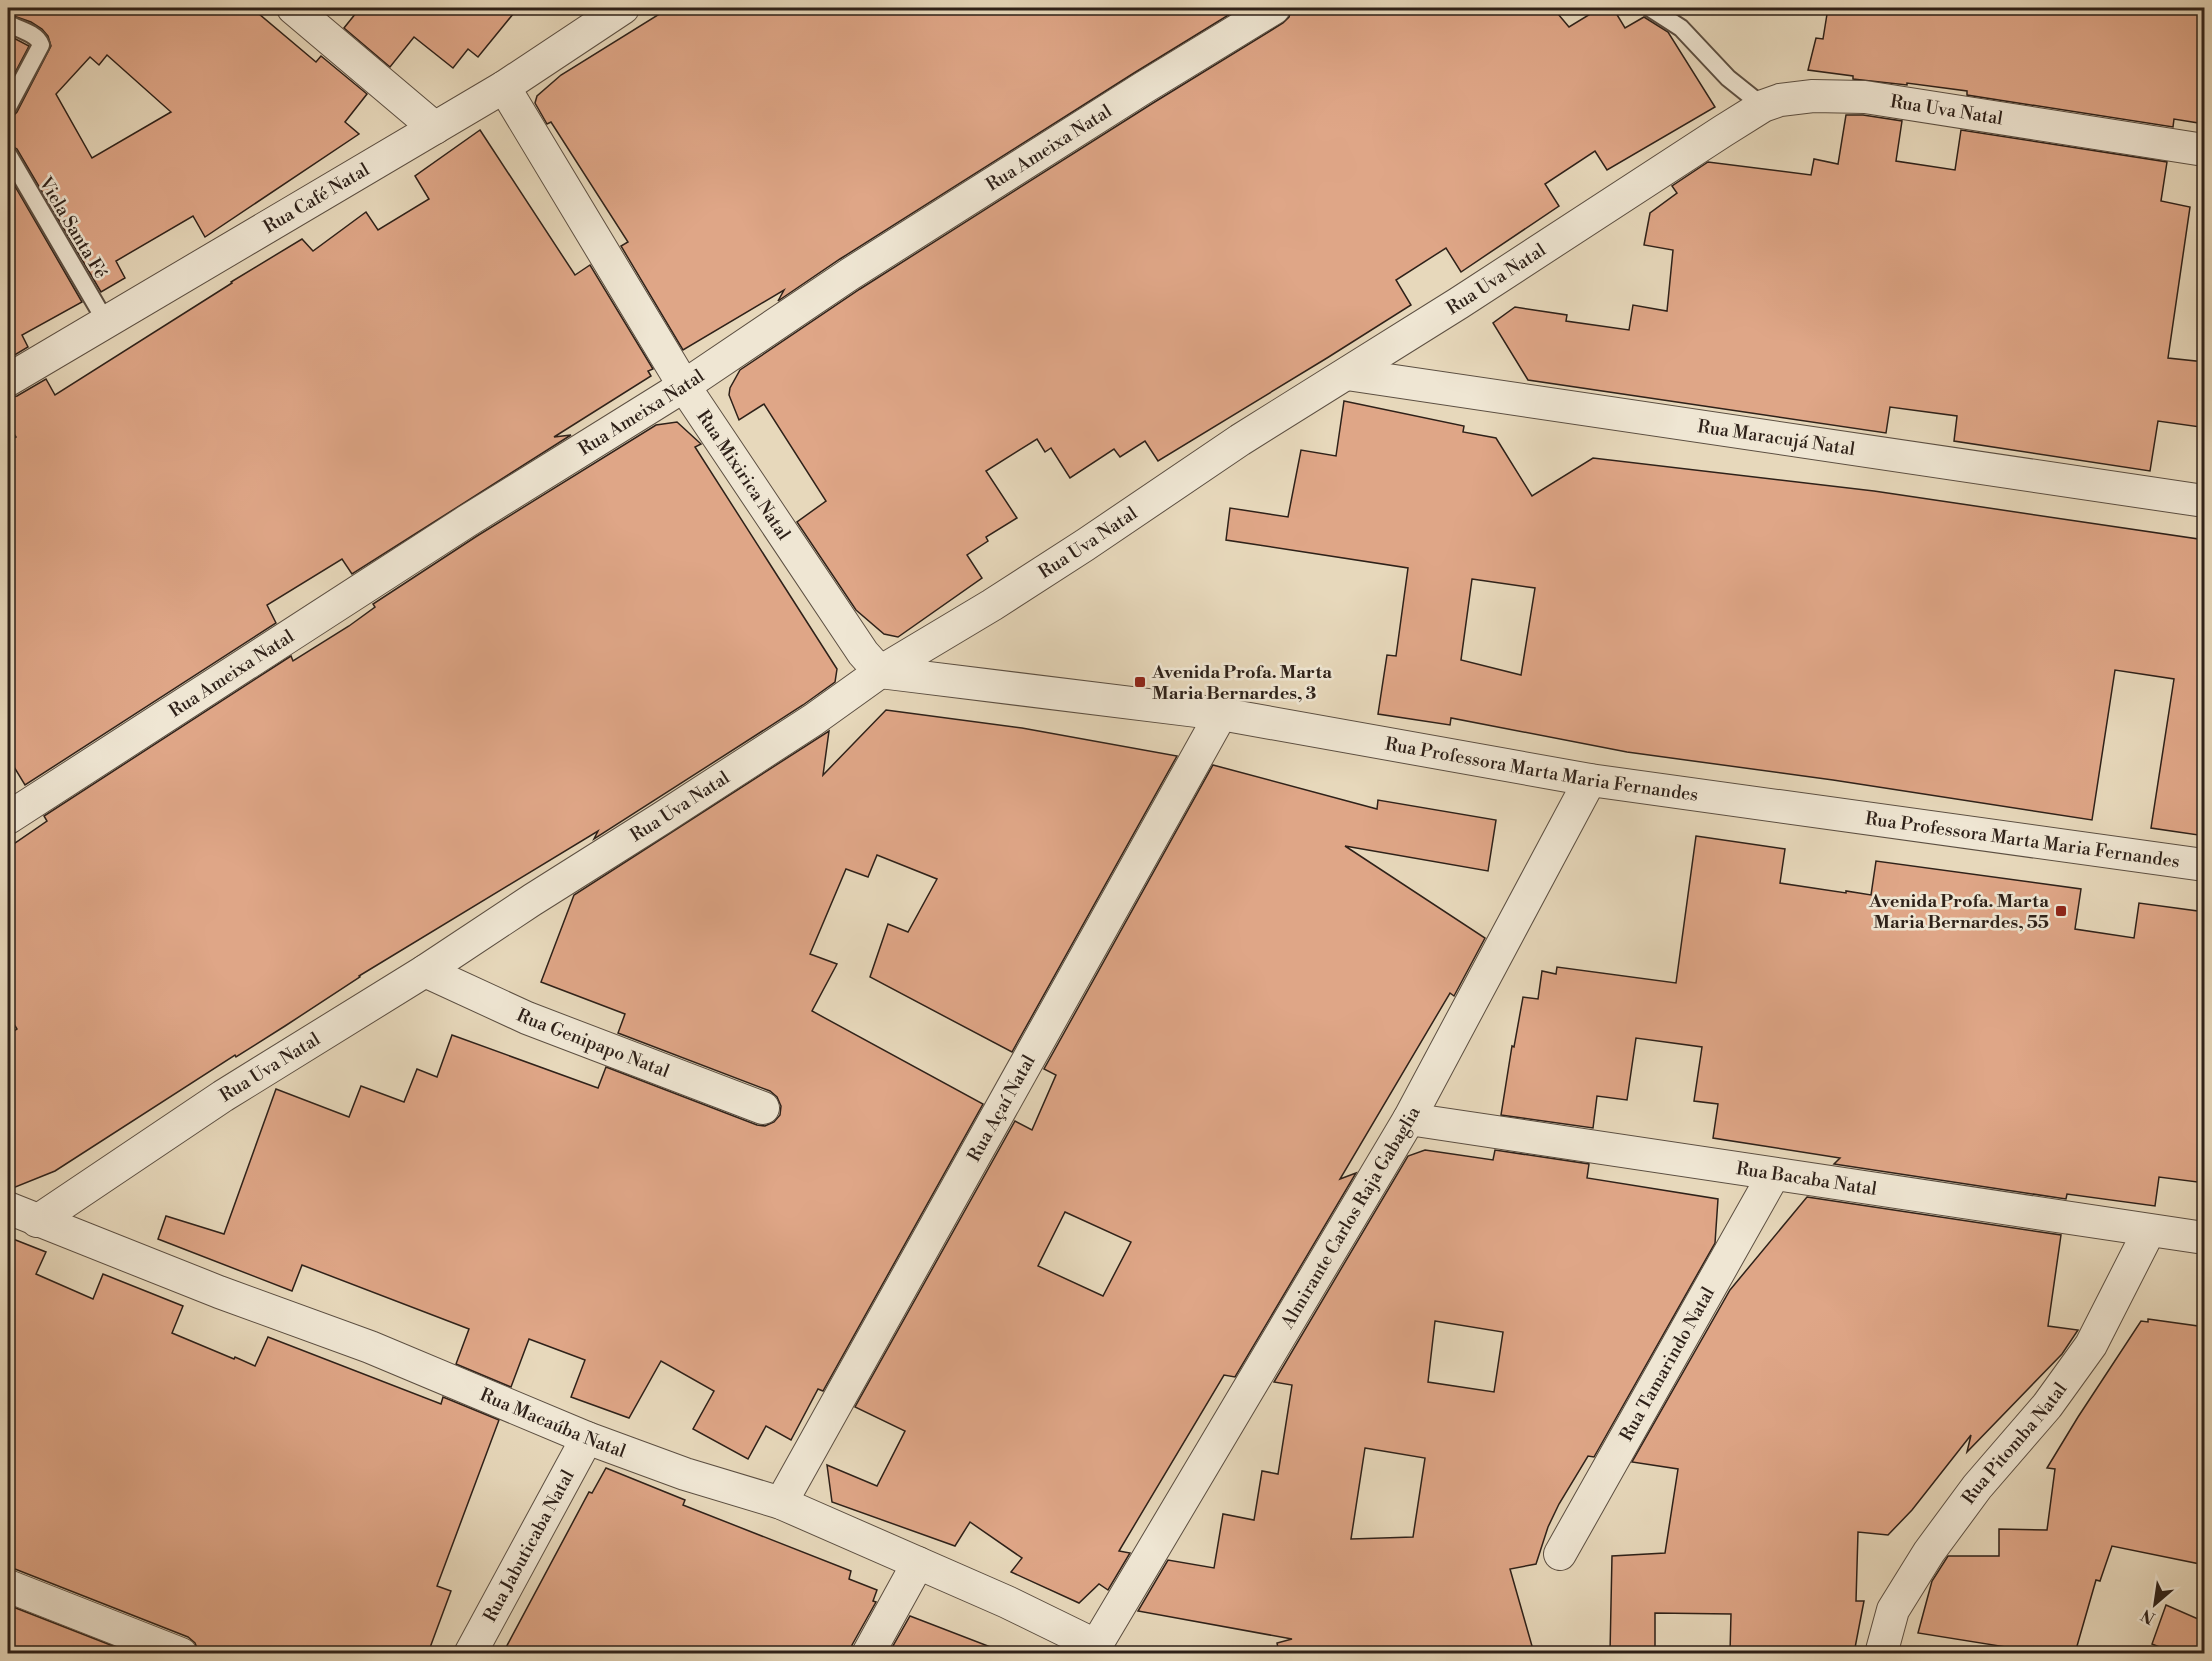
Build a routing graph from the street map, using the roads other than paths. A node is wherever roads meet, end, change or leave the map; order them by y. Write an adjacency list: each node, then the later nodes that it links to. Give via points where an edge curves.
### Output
1 (293, 8): 9 (street)
2 (623, 8): 6 (street, Rua Café Natal)
3 (1274, 8): 15 (street, Rua Ameixa Natal, via 850,274)
4 (1650, 8): 7 (lane, via 1681,28 1728,78)
5 (8, 24): 8 (lane, via 35,36 41,45)
6 (504, 87): 9 (street, Rua Café Natal); 15 (street, Rua Mixirica Natal)
7 (1763, 106): 10 (street, Rua Uva Natal, via 1813,96 1865,97); 13 (street, Rua Uva Natal)
8 (8, 107)
9 (435, 128): 12 (street, Rua Café Natal)
10 (2205, 150)
11 (8, 154): 12 (lane, Viela Santa Fé)
12 (106, 322): 14 (street, Rua Café Natal)
13 (1347, 374): 16 (street, Rua Maracujá Natal); 17 (street, Rua Uva Natal, via 1240,440 992,605)
14 (8, 380)
15 (684, 386): 17 (street, Rua Mixirica Natal, via 863,653); 20 (street, Rua Ameixa Natal, via 467,521)
16 (2205, 501)
17 (880, 672): 18 (street, Rua Professora Marta Maria Fernandes); 22 (street, Rua Uva Natal)
18 (1221, 714): 19 (street, Rua Professora Marta Maria Fernandes); 31 (street, Rua Açaí Natal)
19 (1590, 780): 21 (street, Rua Professora Marta Maria Fernandes); 24 (street, Almirante Carlos Raja Gabaglia)
20 (8, 818)
21 (2205, 865)
22 (425, 971): 23 (street, Rua Genipapo Natal, via 527,1018); 27 (street, Rua Uva Natal, via 223,1096)
23 (764, 1108)
24 (1409, 1119): 25 (street, Rua Bacaba Natal); 35 (street, Almirante Carlos Raja Gabaglia)
25 (1774, 1174): 28 (street, Rua Bacaba Natal); 32 (street, Rua Tamarindo Natal)
26 (8, 1208): 27 (street, Rua Macaúba Natal)
27 (37, 1221): 30 (street, Rua Macaúba Natal, via 370,1347)
28 (2149, 1231): 29 (street, Rua Bacaba Natal); 39 (street, Rua Pitomba Natal, via 2091,1345 2047,1406 1977,1487 1929,1551 1893,1610)
29 (2205, 1238)
30 (587, 1438): 31 (street, Rua Macaúba Natal, via 685,1474); 37 (street, Rua Jabuticaba Natal)
31 (781, 1503): 33 (street, Rua Macaúba Natal)
32 (1560, 1554)
33 (918, 1563): 35 (street, Rua Macaúba Natal); 38 (street)
34 (8, 1586): 36 (street)
35 (1093, 1649)
36 (182, 1653)
37 (470, 1653)
38 (868, 1653)
39 (1881, 1653)

